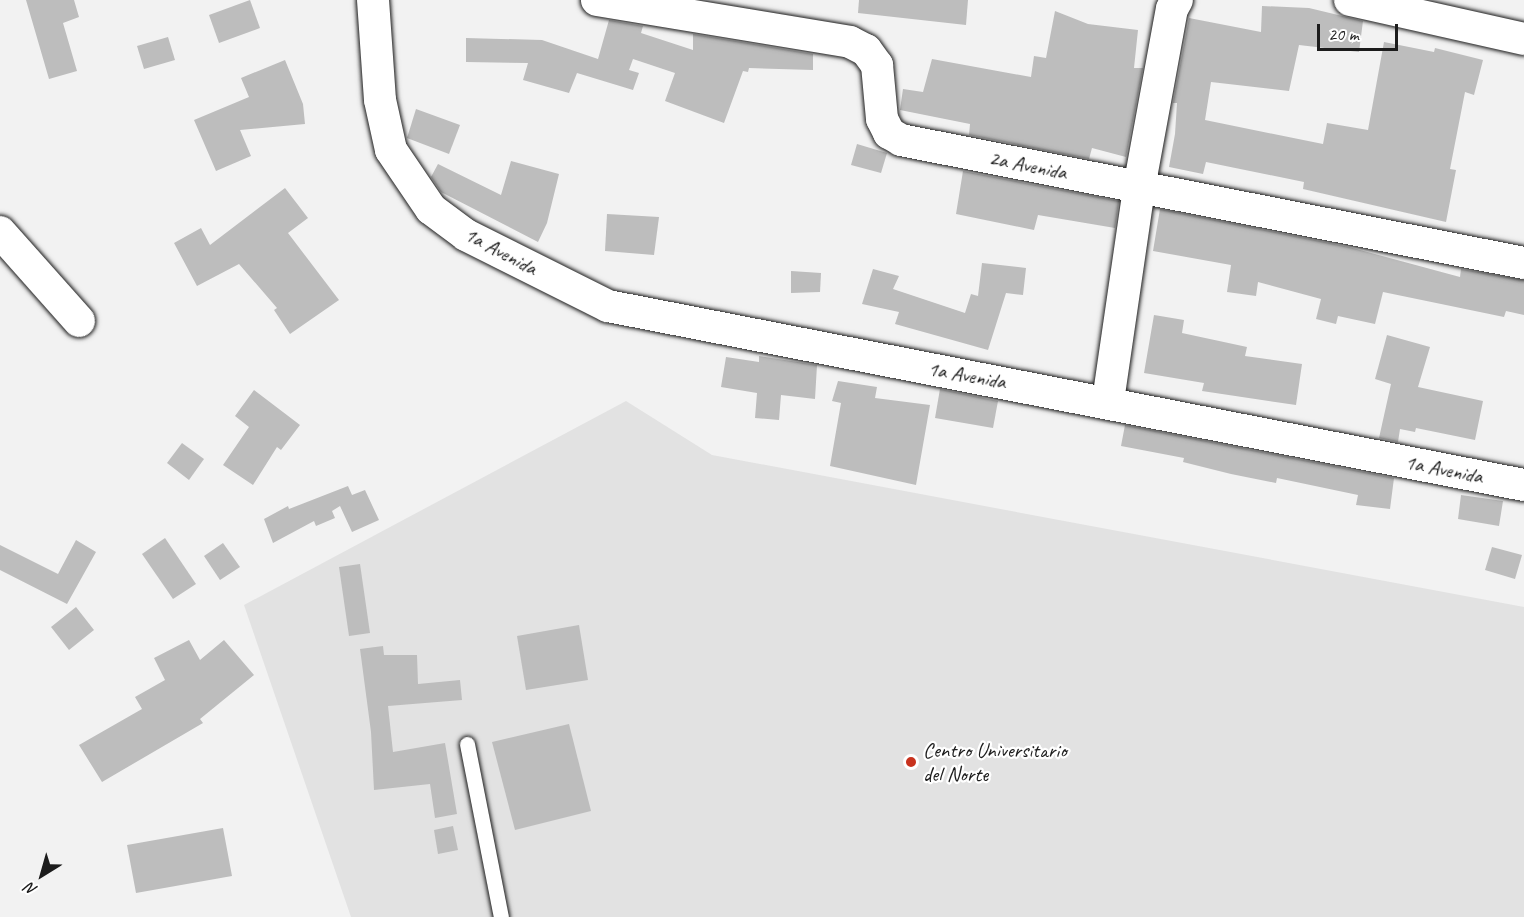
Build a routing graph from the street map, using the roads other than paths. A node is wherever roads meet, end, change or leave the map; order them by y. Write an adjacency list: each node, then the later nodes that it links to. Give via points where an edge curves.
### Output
1 (373, 0): 10 (street, 1a Avenida, via 381,100 391,150 432,209 466,235 608,306)
2 (597, 0): 6 (street, 2a Avenida, via 850,42 866,50 877,65 882,119 889,133 901,140)
3 (1177, 0): 6 (street, via 1170,18)
4 (1350, 0): 5 (street)
5 (1524, 39)
6 (1139, 188): 8 (street, 2a Avenida); 10 (street)
7 (0, 232): 9 (street)
8 (1524, 263)
9 (79, 321)
10 (1108, 401): 11 (street, 1a Avenida)
11 (1524, 484)
12 (466, 744): 13 (lane)
13 (501, 917)

